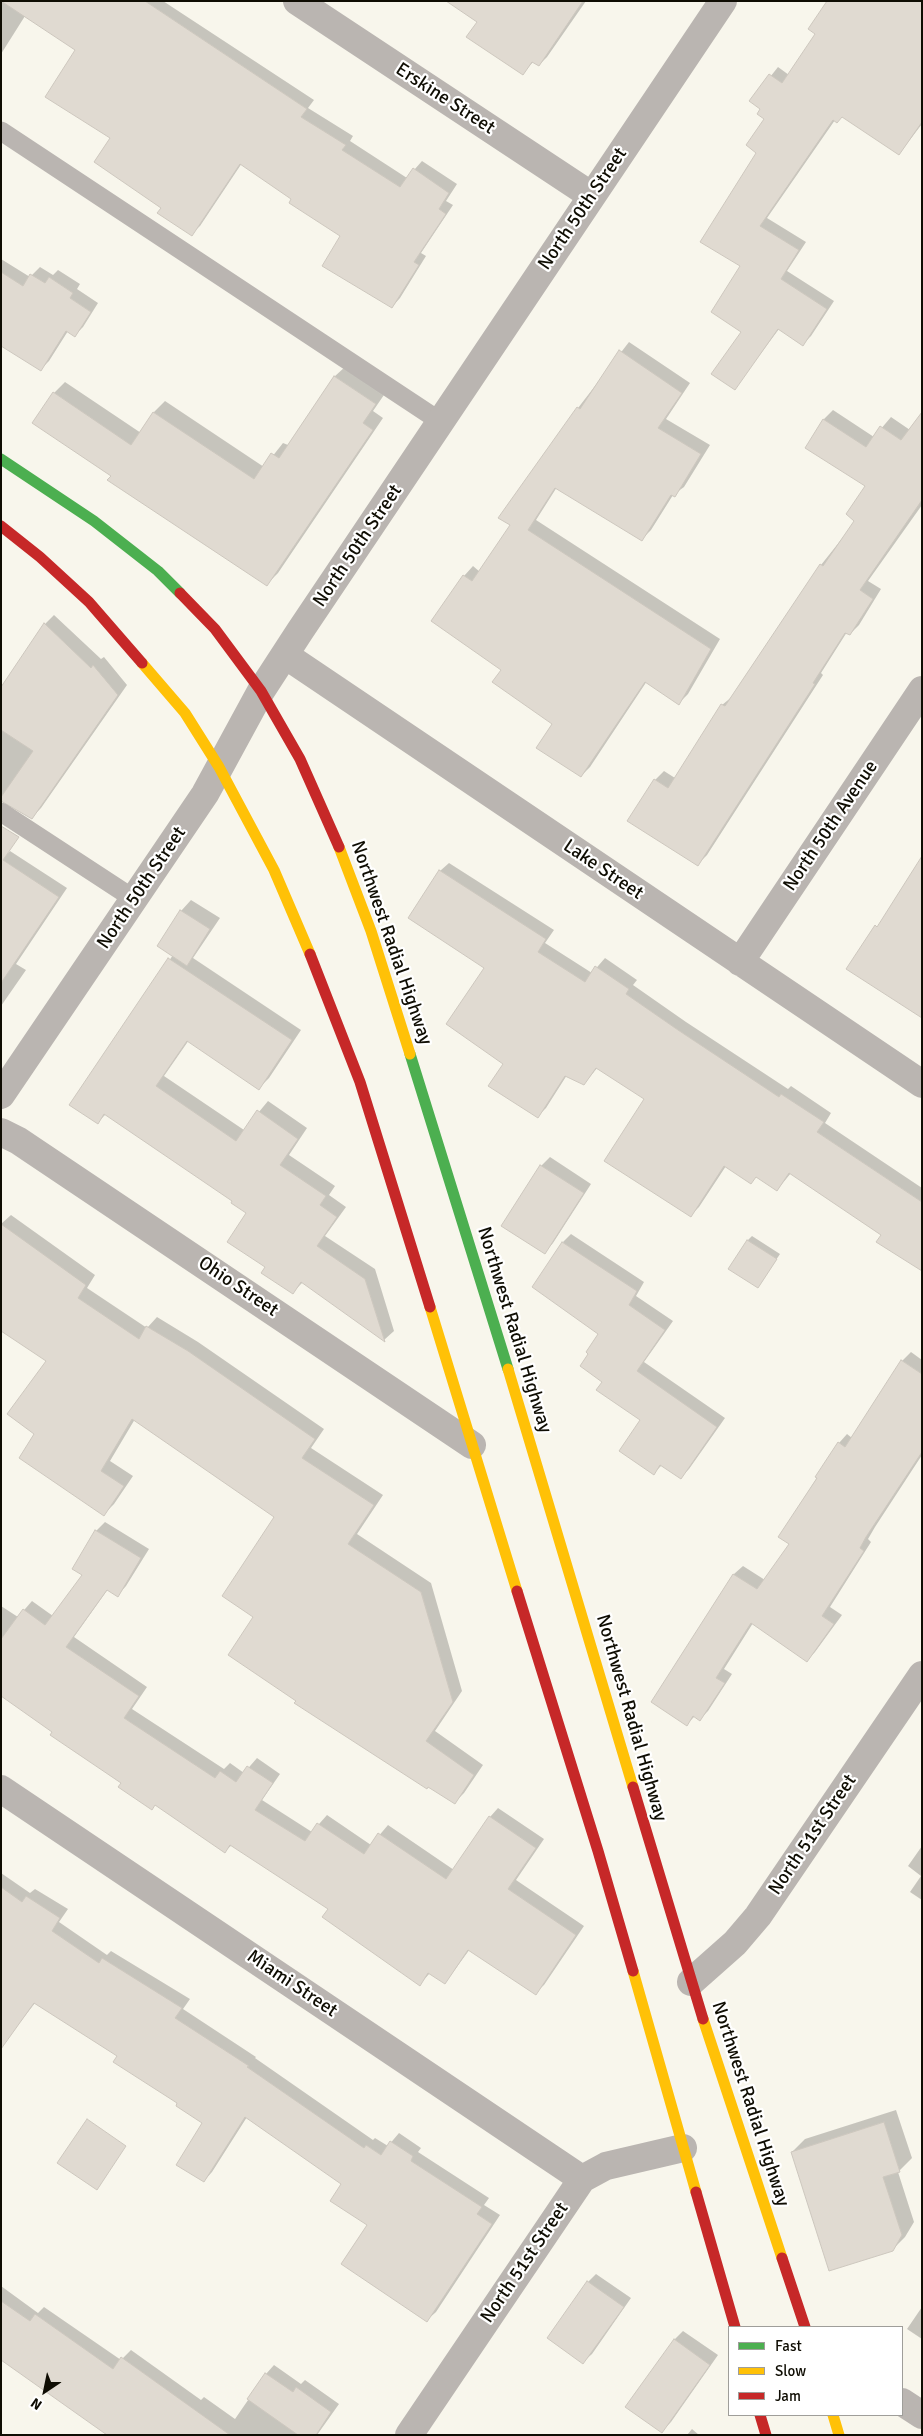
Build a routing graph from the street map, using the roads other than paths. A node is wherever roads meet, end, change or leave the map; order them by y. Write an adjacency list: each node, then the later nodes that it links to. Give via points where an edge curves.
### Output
1 (297, 1): 4 (street, Erskine Street)
2 (722, 1): 4 (street, North 50th Street)
3 (1, 131): 5 (lane)
4 (592, 196): 5 (street, North 50th Street)
5 (441, 422): 8 (street, North 50th Street)
6 (1, 459): 10 (main road, Northwest Radial Highway, via 94,521 158,571 215,629)
7 (1, 526): 11 (main road, via 89,602 185,713)
8 (284, 655): 10 (street, North 50th Street); 14 (street, Lake Street)
9 (922, 690): 14 (street, North 50th Avenue)
10 (261, 691): 11 (street, North 50th Street); 21 (main road, Northwest Radial Highway, via 300,759 328,819 371,931 548,1497)
11 (219, 767): 13 (street, North 50th Street, via 205,794); 18 (main road, via 274,870 321,979 360,1082)
12 (1, 812): 13 (lane)
13 (134, 899): 16 (street, North 50th Street)
14 (740, 962): 15 (street, Lake Street)
15 (922, 1084)
16 (1, 1095)
17 (1, 1132): 18 (street, Ohio Street, via 28,1146)
18 (472, 1445): 22 (main road, via 598,1851)
19 (922, 1675): 21 (street, North 51st Street, via 758,1916 735,1943)
20 (1, 1789): 23 (street, Miami Street)
21 (691, 1982): 25 (main road, Northwest Radial Highway)
22 (683, 2148): 23 (street, North 51st Street, via 606,2166); 24 (main road)
23 (582, 2179): 30 (street, North 51st Street)
24 (735, 2326)
25 (806, 2326)
26 (903, 2403): 27 (street)
27 (922, 2415)
28 (760, 2416): 31 (main road)
29 (833, 2416): 32 (main road)
30 (408, 2435)
31 (766, 2435)
32 (839, 2435)

